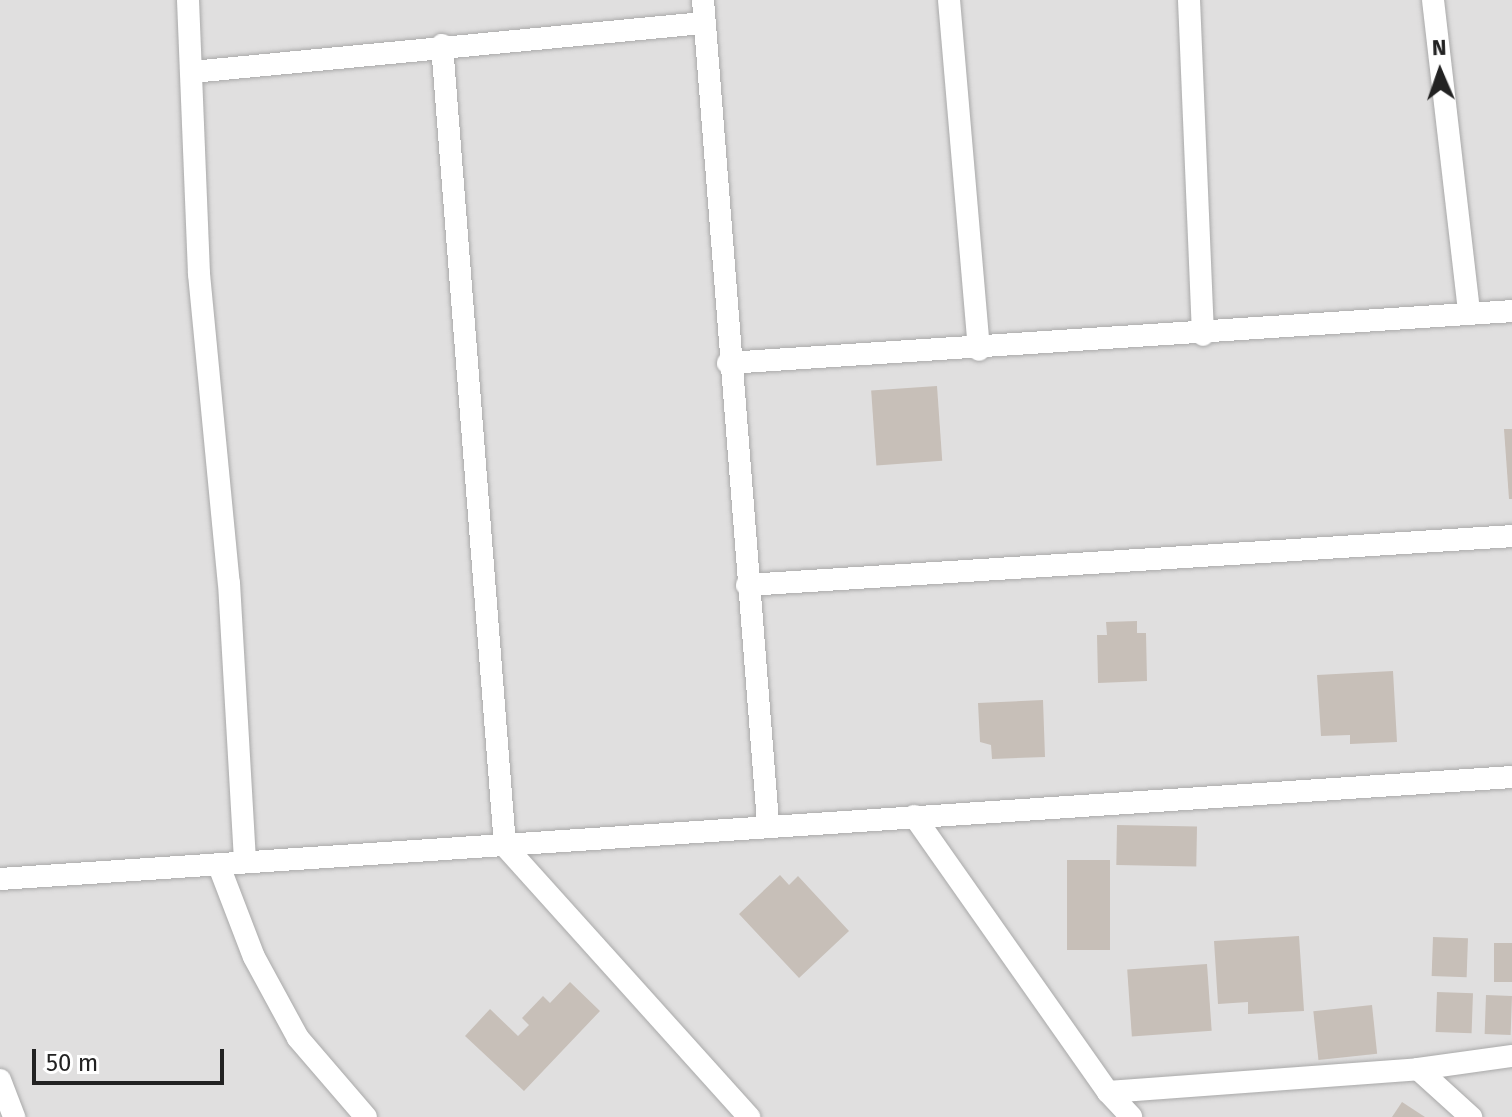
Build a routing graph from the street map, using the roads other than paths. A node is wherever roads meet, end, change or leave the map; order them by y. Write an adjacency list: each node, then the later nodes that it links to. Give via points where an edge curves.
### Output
1 (188, 0): 8 (street)
2 (703, 0): 6 (street)
3 (949, 0): 12 (street)
4 (1189, 0): 11 (street)
5 (1433, 0): 10 (street)
6 (703, 23): 7 (street); 13 (street)
7 (442, 45): 8 (street); 19 (street)
8 (192, 72): 20 (street, via 199,274 229,583)
9 (1512, 311): 10 (street)
10 (1469, 313): 11 (street)
11 (1203, 335): 12 (street)
12 (979, 350): 13 (street)
13 (728, 363): 15 (street)
14 (1512, 536): 15 (street)
15 (747, 585): 18 (street)
16 (1512, 777): 17 (street)
17 (914, 816): 18 (street); 26 (street)
18 (768, 823): 19 (street)
19 (505, 846): 20 (street); 29 (street)
20 (245, 862): 21 (street)
21 (219, 866): 22 (street); 28 (street, via 254,957 298,1038)
22 (0, 879)
23 (1512, 1056): 24 (street)
24 (1418, 1069): 26 (street); 31 (street)
25 (0, 1080): 27 (street)
26 (1108, 1092): 30 (street)
27 (14, 1117)
28 (366, 1117)
29 (749, 1117)
30 (1131, 1117)
31 (1471, 1117)

